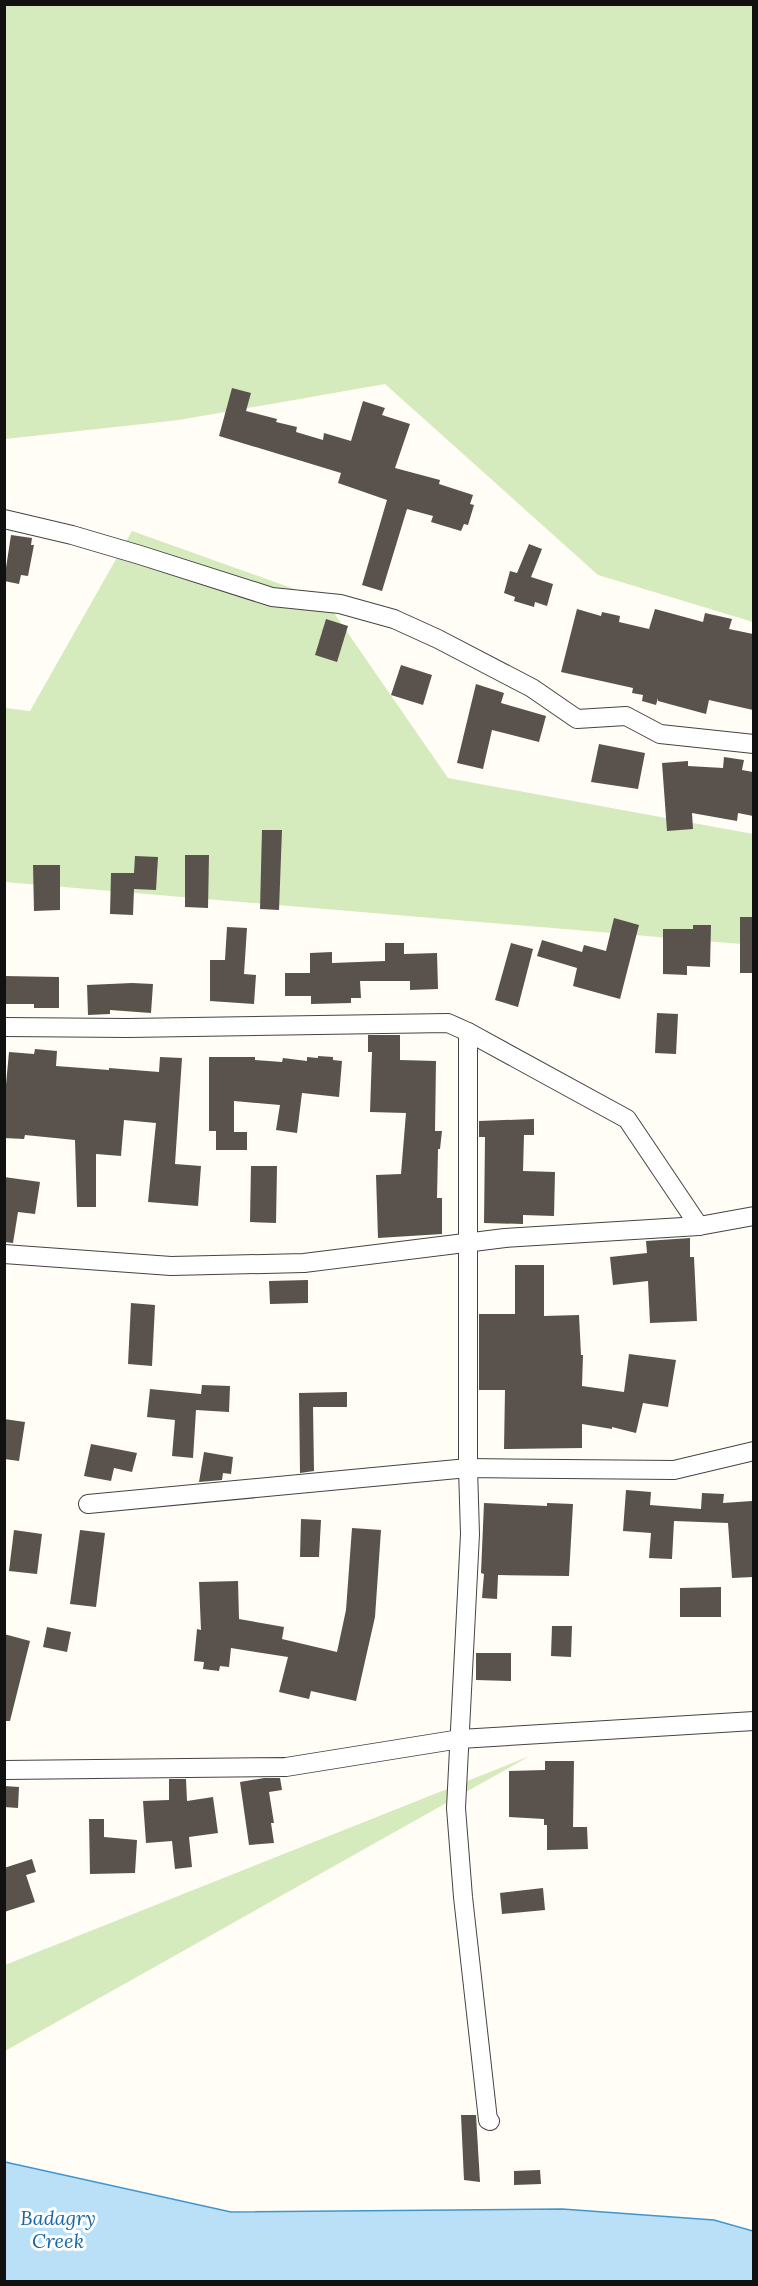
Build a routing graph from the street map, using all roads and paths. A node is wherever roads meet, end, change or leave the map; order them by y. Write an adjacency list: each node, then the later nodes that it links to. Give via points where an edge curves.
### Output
1 (4, 519): 2 (street, via 106,545 272,597 340,604 394,619 532,688 577,719 626,716 660,734)
2 (753, 744)
3 (4, 1027): 4 (street, via 441,1022)
4 (468, 1032): 6 (street, via 627,1119); 7 (street)
5 (753, 1216): 6 (street)
6 (699, 1226): 7 (street)
7 (468, 1243): 8 (street, via 304,1263 171,1266); 10 (street)
8 (4, 1254)
9 (753, 1451): 10 (street, via 674,1470)
10 (468, 1468): 11 (street); 13 (street, via 470,1534)
11 (88, 1504)
12 (753, 1721): 13 (street)
13 (460, 1739): 14 (street, via 286,1767); 15 (street, via 456,1808 462,1886)
14 (4, 1770)
15 (490, 2121)

